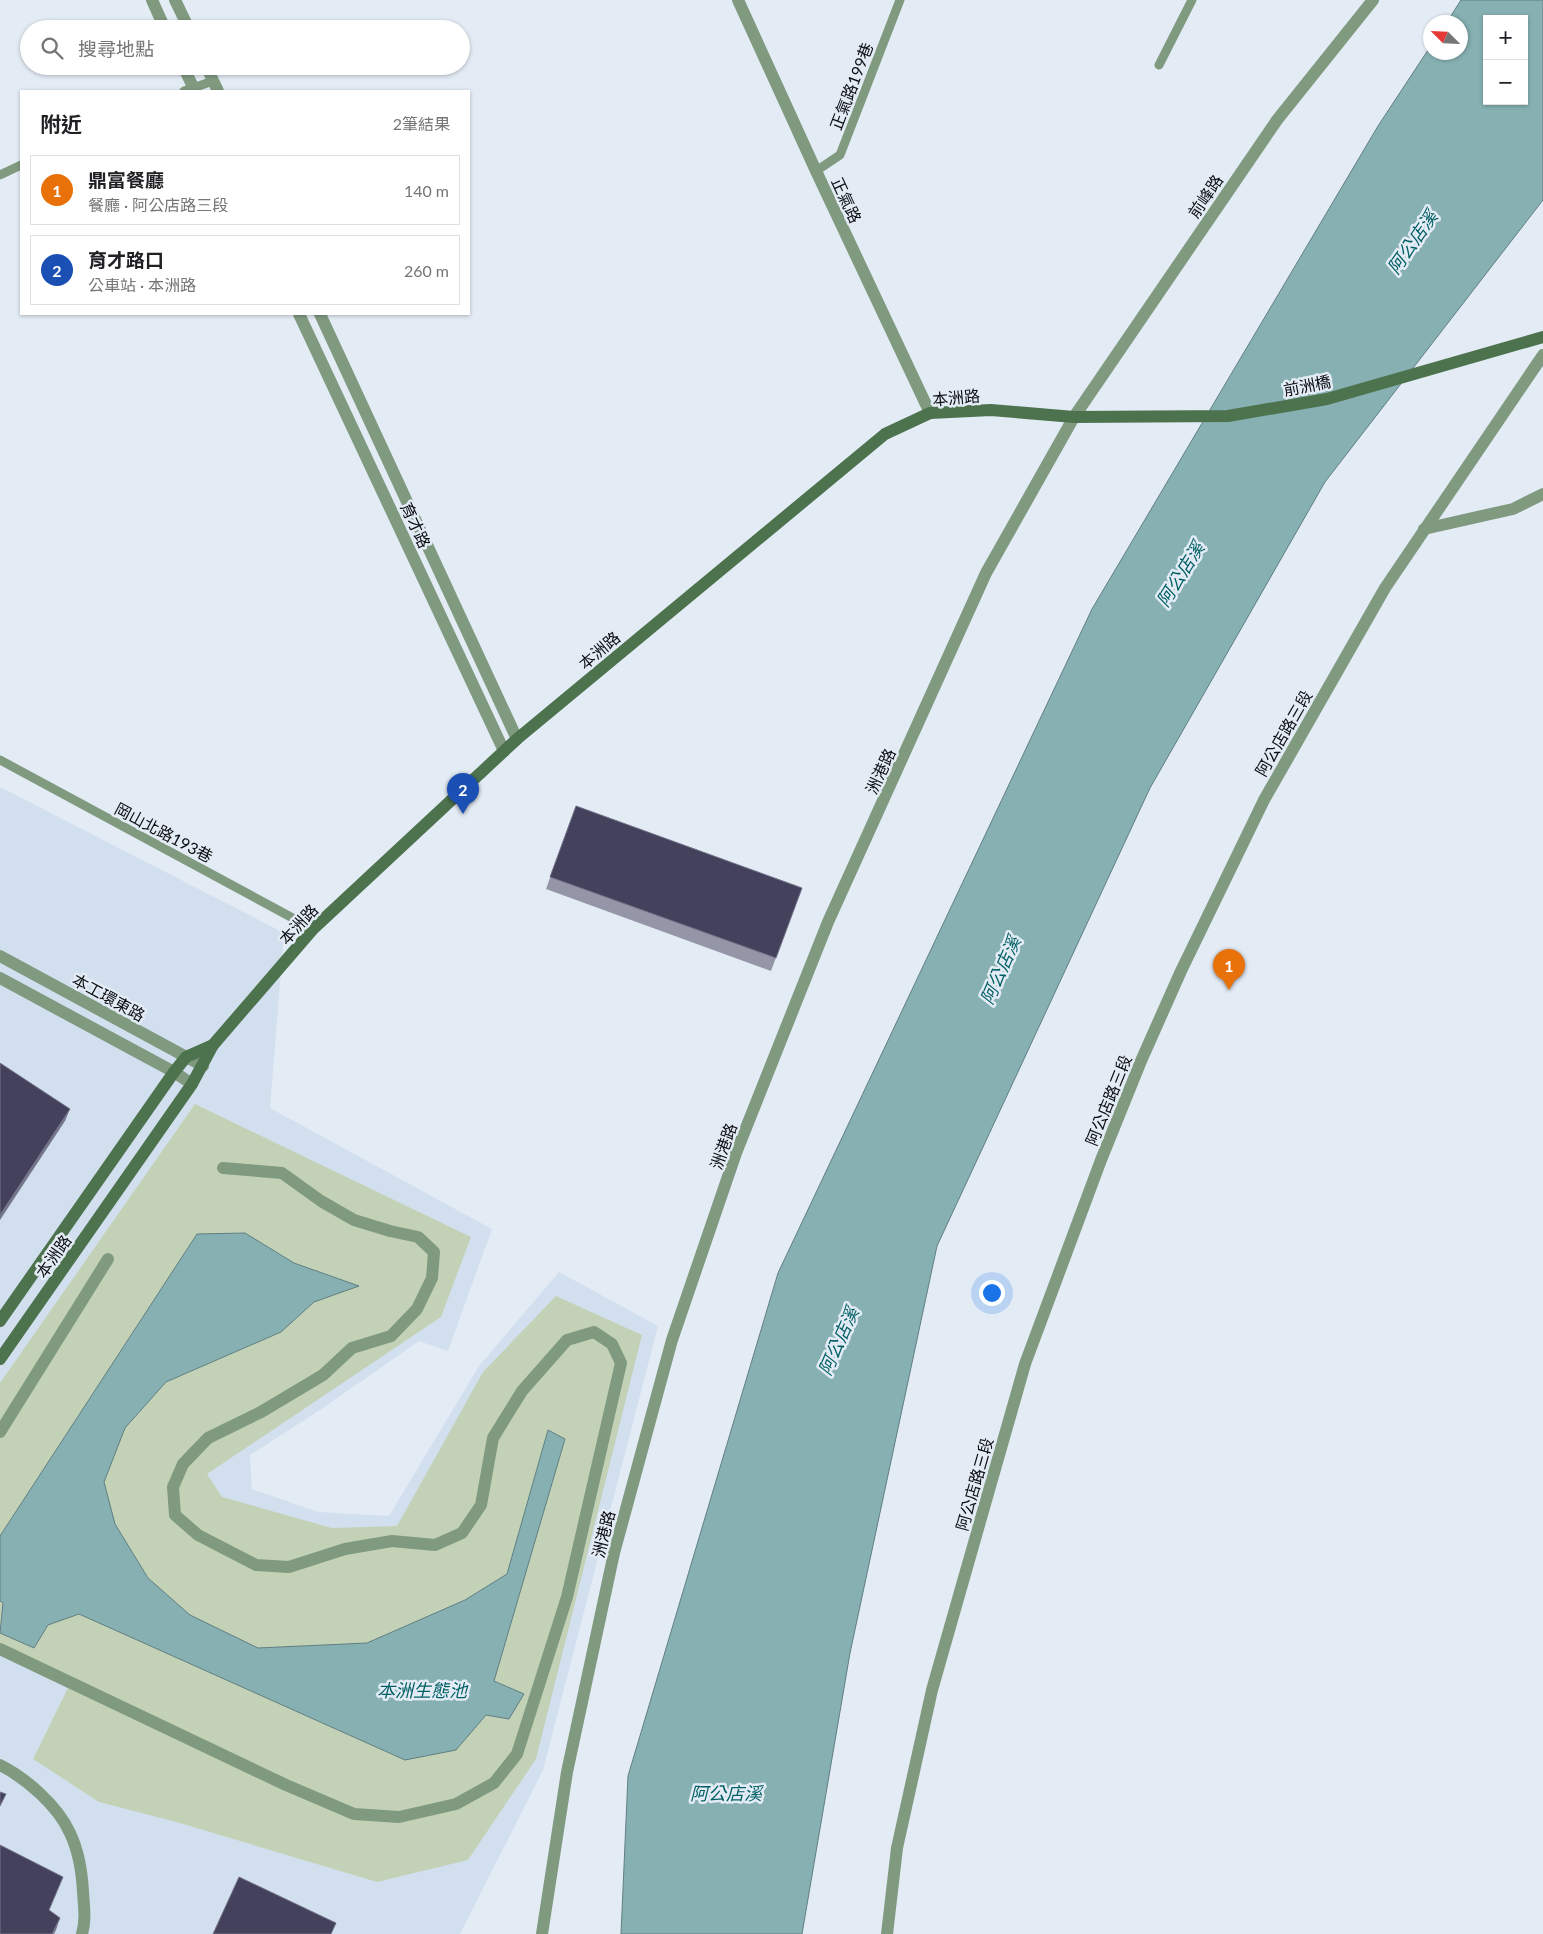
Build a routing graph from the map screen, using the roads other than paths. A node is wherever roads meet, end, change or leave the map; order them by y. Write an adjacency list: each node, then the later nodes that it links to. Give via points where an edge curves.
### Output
1 (152, 0): 7 (street)
2 (176, 0): 8 (street)
3 (738, 0): 14 (street, 正氣路)
4 (900, 0): 14 (lane, 正氣路199巷, via 840,155)
5 (1192, 0): 9 (lane)
6 (1373, 0): 21 (street, 前峰路, via 1277,120)
7 (162, 20)
8 (185, 20)
9 (1159, 65)
10 (186, 75): 12 (street)
11 (215, 86): 12 (lane)
12 (190, 90)
13 (20, 165): 15 (lane)
14 (816, 171): 20 (street, 正氣路)
15 (0, 174)
16 (299, 315): 25 (street, 育才路)
17 (320, 315): 24 (street, 育才路)
18 (1543, 337): 21 (main road, 前洲橋, via 1327,399 1228,416)
19 (1543, 355): 23 (street, 阿公店路三段)
20 (930, 414): 21 (main road, 本洲路, via 992,410); 24 (main road, 本洲路, via 885,434)
21 (1074, 417): 43 (street, 洲港路, via 986,573 828,922 736,1153 672,1340 614,1553 567,1772)
22 (1543, 494): 23 (street, via 1513,510)
23 (1424, 529): 44 (street, 阿公店路三段, via 1385,588 1264,800 1181,971 1101,1160 1025,1364 932,1690 897,1848)
24 (517, 739): 25 (main road, 本洲路)
25 (504, 751): 27 (main road, 本洲路)
26 (0, 760): 27 (lane, 岡山北路193巷)
27 (313, 929): 30 (main road, 本洲路)
28 (0, 956): 31 (street, 本工環東路)
29 (0, 978): 33 (street)
30 (213, 1044): 31 (main road, 本洲路); 32 (main road, 本洲路)
31 (186, 1057): 32 (street, 本工環東路); 33 (main road, 本洲路)
32 (203, 1066): 34 (main road, 本洲路)
33 (174, 1072): 34 (street); 37 (main road, 本洲路)
34 (192, 1084): 38 (main road, 本洲路)
35 (223, 1168): 40 (street, via 282,1173 354,1220 418,1237 434,1252 432,1278 417,1310 391,1336 352,1348 323,1375 261,1412 208,1438 183,1464 173,1486 175,1516 198,1535 256,1565 289,1567 345,1549 392,1540 435,1545 462,1533 481,1505 493,1438 522,1390 567,1340 594,1332 612,1344 621,1363 567,1597 517,1754 494,1783 456,1804 399,1817 354,1814)
36 (108, 1259): 39 (street)
37 (0, 1321)
38 (0, 1359)
39 (0, 1432)
40 (0, 1649)
41 (0, 1765): 42 (street, via 16,1773 49,1802 70,1832 81,1867 86,1921)
42 (82, 1934)
43 (542, 1934)
44 (887, 1934)

